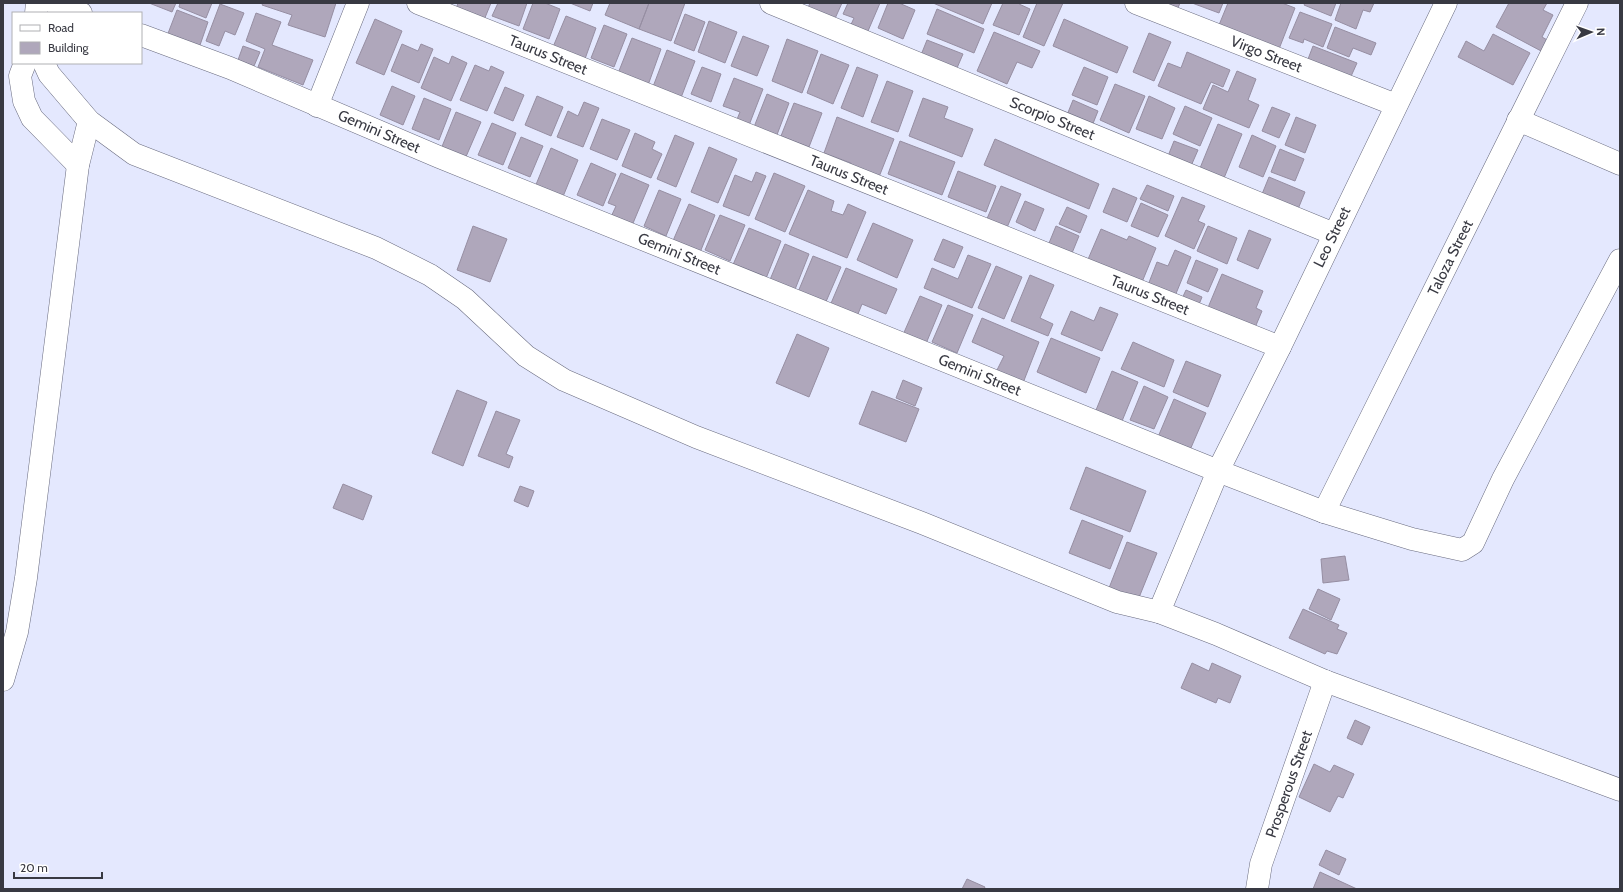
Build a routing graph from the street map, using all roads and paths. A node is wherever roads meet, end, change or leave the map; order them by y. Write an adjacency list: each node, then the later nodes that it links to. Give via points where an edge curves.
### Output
1 (54, 3): 8 (street)
2 (358, 3): 12 (street)
3 (418, 3): 20 (street, Taurus Street)
4 (771, 3): 18 (street, Scorpio Street)
5 (1136, 3): 13 (street, Virgo Street)
6 (1446, 3): 13 (street, Leo Street)
7 (1577, 3): 14 (street, Taloza Street)
8 (78, 12)
9 (142, 35): 12 (street, Gemini Street, via 230,68)
10 (25, 64): 17 (street, via 20,76 24,101 32,118)
11 (44, 64): 15 (street, via 49,74)
12 (317, 106): 21 (street, Gemini Street)
13 (1396, 106): 18 (street, Leo Street)
14 (1518, 120): 16 (street); 22 (street, Taloza Street)
15 (88, 121): 17 (street); 23 (street, via 134,154 376,248 430,275 465,299 526,356 564,380 696,436 1117,602)
16 (1620, 164)
17 (78, 165): 24 (street, via 26,578 17,632)
18 (1334, 234): 20 (street, Leo Street)
19 (1620, 260): 22 (street, Gemini Street, via 1503,479 1473,543 1462,550 1412,539)
20 (1280, 347): 21 (street, Leo Street)
21 (1218, 471): 22 (street, Gemini Street); 23 (street, Leo Street)
22 (1324, 512)
23 (1159, 612): 25 (street)
24 (3, 680)
25 (1325, 680): 26 (street); 27 (street, Prosperous Street, via 1261,864)
26 (1620, 790)
27 (1257, 889)

